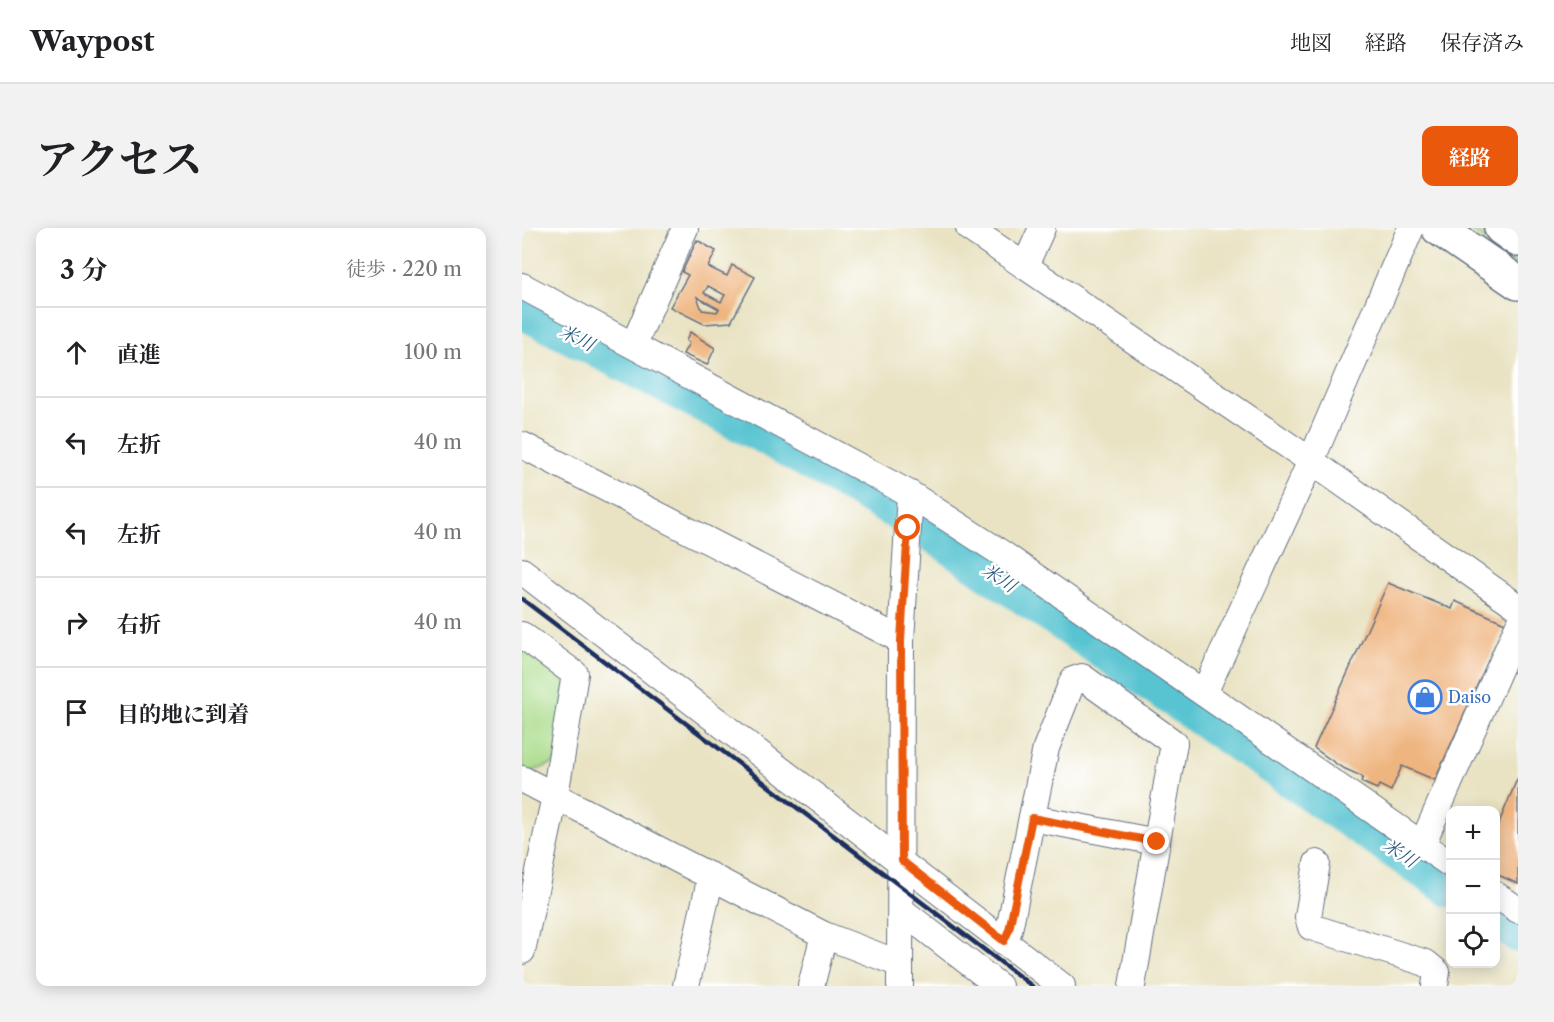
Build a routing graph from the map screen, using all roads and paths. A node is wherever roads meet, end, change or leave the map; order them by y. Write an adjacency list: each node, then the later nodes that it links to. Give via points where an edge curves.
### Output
1 (685, 228): 11 (street)
2 (969, 228): 8 (street)
3 (1042, 228): 8 (street)
4 (1411, 228): 13 (street)
5 (1438, 228): 9 (main road)
6 (1501, 228): 7 (main road)
7 (1518, 240)
8 (1025, 266): 13 (street)
9 (1518, 283)
10 (522, 286): 11 (street)
11 (634, 344): 14 (street)
12 (522, 445): 19 (street)
13 (1311, 461): 16 (street); 20 (street)
14 (909, 509): 19 (street); 20 (street, via 1001,553)
15 (522, 572): 26 (street)
16 (1518, 607)
17 (1518, 626): 25 (street)
18 (522, 634): 22 (street, via 575,674)
19 (901, 640): 26 (street)
20 (1204, 693): 25 (street)
21 (522, 779): 22 (street)
22 (555, 796): 29 (street); 35 (street)
23 (1032, 818): 24 (street); 24 (street, via 1046,748 1073,680 1082,677 1174,743); 34 (street)
24 (1157, 842): 41 (street)
25 (1422, 845): 27 (street)
26 (902, 861): 31 (street); 34 (street)
27 (1446, 861)
28 (1317, 863): 42 (street, via 1308,917 1311,927 1426,963 1437,972)
29 (711, 876): 33 (street); 37 (street)
30 (1500, 898): 32 (street)
31 (901, 910): 36 (street); 39 (street)
32 (1518, 910)
33 (824, 935): 36 (street); 38 (street)
34 (1004, 941): 40 (street)
35 (522, 951)
36 (900, 975)
37 (686, 986)
38 (811, 986)
39 (999, 986)
40 (1062, 986)
41 (1132, 986)
42 (1435, 986)

